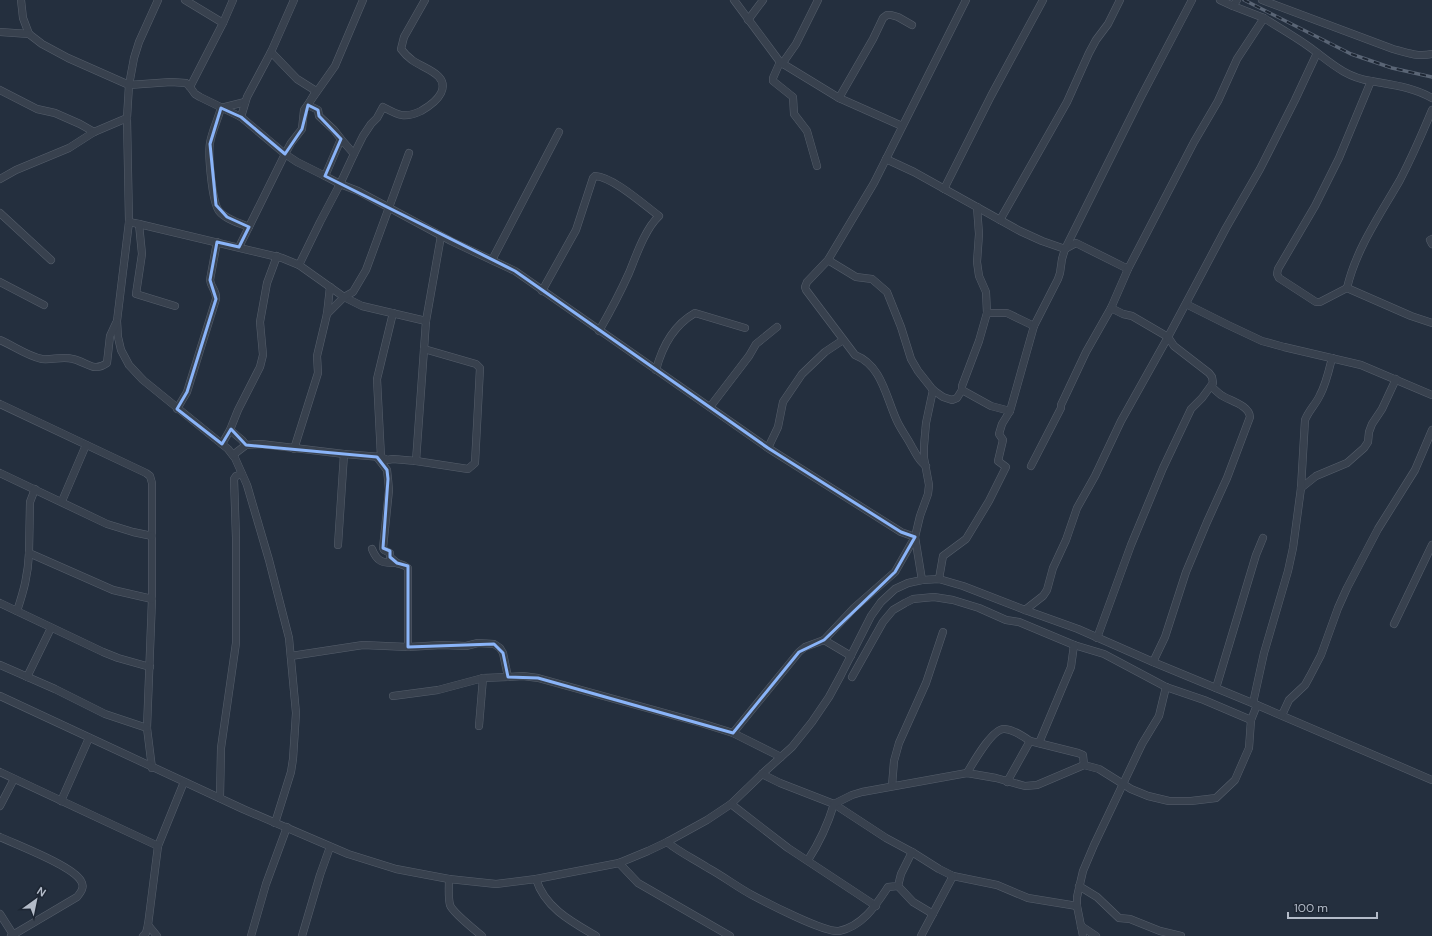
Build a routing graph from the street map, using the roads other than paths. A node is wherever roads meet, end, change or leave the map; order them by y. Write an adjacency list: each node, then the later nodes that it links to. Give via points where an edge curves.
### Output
1 (21, 0): 23 (street, via 23,18)
2 (158, 0): 29 (street, via 139,42)
3 (185, 0): 20 (street)
4 (233, 0): 20 (street)
5 (294, 0): 24 (street)
6 (362, 0): 35 (street, via 335,66)
7 (425, 0): 46 (street, via 404,37 401,49 410,59 439,77 443,84 442,91 437,99 422,111 412,115 400,116 383,107)
8 (734, 0): 19 (street)
9 (763, 0): 19 (street)
10 (818, 0): 27 (street, via 796,44)
11 (966, 0): 40 (street)
12 (1043, 0): 52 (street)
13 (1120, 0): 56 (street, via 1108,24 1092,46 1067,102)
14 (1192, 0): 65 (street)
15 (1220, 0): 17 (street)
16 (1262, 0): 26 (street, via 1393,49 1415,55)
17 (1235, 3): 18 (street)
18 (1264, 18): 25 (street); 71 (street, via 1238,60)
19 (748, 20): 27 (street)
20 (223, 23): 30 (street)
21 (912, 25): 32 (street, via 891,14 883,18)
22 (0, 32): 23 (street)
23 (29, 34): 29 (street, via 68,58)
24 (271, 52): 34 (street); 35 (street, via 297,78 316,91)
25 (1317, 52): 28 (street, via 1325,60 1352,76); 77 (street, via 1260,168)
26 (1432, 54)
27 (781, 63): 32 (street); 48 (street, via 773,81 793,97 794,114 807,131)
28 (1371, 81): 33 (street, via 1404,86 1421,91); 74 (street, via 1344,148 1277,274 1279,278 1316,302)
29 (129, 85): 30 (street, via 179,82); 39 (street)
30 (190, 86): 36 (street, via 195,94)
31 (0, 90): 41 (street, via 37,109 55,113)
32 (839, 98): 40 (street)
33 (1432, 98)
34 (245, 102): 36 (street); 38 (street)
35 (308, 105): 43 (street, via 318,110 319,116); 45 (street, via 304,110 302,129)
36 (221, 108): 38 (street); 59 (street, via 210,144 216,205 227,217)
37 (1432, 110): 74 (street, via 1412,157 1368,236 1352,270)
38 (241, 117): 45 (street)
39 (127, 118): 41 (street); 57 (street)
40 (902, 126): 47 (street)
41 (94, 132): 50 (street, via 69,148 16,170)
42 (559, 132): 68 (street)
43 (341, 139): 46 (street); 49 (street)
44 (409, 153): 53 (street)
45 (285, 154): 49 (street); 59 (street)
46 (354, 154): 51 (street)
47 (886, 159): 52 (street); 69 (street)
48 (817, 166)
49 (325, 176): 51 (street)
50 (0, 180)
51 (340, 184): 53 (street); 70 (street)
52 (944, 189): 54 (street)
53 (388, 208): 60 (street); 76 (street, via 366,270 353,292)
54 (977, 208): 56 (street); 82 (street, via 977,262 979,276 986,292)
55 (0, 213): 67 (street)
56 (1000, 220): 65 (street, via 1042,241)
57 (129, 222): 58 (street); 84 (street)
58 (139, 224): 62 (street); 79 (street, via 142,254 136,294)
59 (249, 227): 64 (street)
60 (441, 236): 68 (street); 85 (street)
61 (1432, 239): 63 (street)
62 (217, 242): 64 (street); 104 (street, via 210,280 216,291 216,299 187,392)
63 (1432, 244)
64 (239, 247): 66 (street)
65 (1065, 249): 71 (street, via 1076,243); 87 (street, via 1058,279)
66 (277, 256): 70 (street); 106 (street, via 267,284 261,314 263,355 260,367)
67 (51, 260)
68 (492, 260): 75 (street, via 514,271)
69 (828, 260): 93 (street, via 805,287); 99 (street, via 856,277 872,279 887,292 912,359)
70 (299, 265): 73 (street)
71 (1128, 269): 80 (street)
72 (0, 282): 78 (street)
73 (330, 287): 76 (street); 83 (street)
74 (1347, 288): 86 (street)
75 (542, 291): 90 (street); 90 (street, via 576,230 593,178 600,177 622,187 659,216 646,235)
76 (344, 297): 81 (street, via 362,306); 83 (street)
77 (1186, 304): 91 (street); 95 (street, via 1262,341)
78 (44, 305)
79 (174, 306)
80 (1111, 308): 91 (street, via 1132,316); 118 (street, via 1086,352)
81 (393, 313): 85 (street); 115 (street, via 377,379)
82 (987, 313): 87 (street, via 1006,313); 100 (street)
83 (327, 314): 112 (street, via 317,356 318,373)
84 (117, 321): 92 (street, via 110,336 107,363 100,368 72,358 39,358); 104 (street, via 121,350 129,365)
85 (426, 321): 94 (street)
86 (1432, 323)
87 (1034, 326): 105 (street)
88 (777, 327): 103 (street, via 756,344)
89 (745, 328): 96 (street, via 695,313 685,320 668,340)
90 (599, 331): 96 (street)
91 (1168, 337): 98 (street, via 1174,346 1209,373 1213,383); 136 (street, via 1121,421 1077,508 1047,590)
92 (0, 340)
93 (844, 340): 111 (street, via 825,352 802,374 783,402 778,427); 117 (street, via 855,355 863,358 880,378 898,423 919,461)
94 (424, 349): 116 (street); 116 (street, via 476,364 480,368 475,464 468,469)
95 (1332, 358): 97 (street, via 1361,365); 121 (street, via 1321,394 1305,420)
96 (656, 370): 103 (street)
97 (1396, 379): 101 (street); 121 (street, via 1372,424 1364,448 1346,463 1316,476)
98 (1211, 386): 141 (street, via 1191,409 1163,468); 147 (street, via 1247,410 1250,417 1189,565 1165,637)
99 (933, 390): 100 (street, via 952,400); 117 (street, via 925,434)
100 (962, 390): 105 (street, via 991,406)
101 (1432, 395)
102 (0, 404): 109 (street)
103 (710, 407): 111 (street)
104 (177, 409): 108 (street)
105 (1010, 411): 132 (street, via 999,434 1003,440 998,461 1006,467 966,539 943,556)
106 (230, 430): 108 (street); 110 (street)
107 (1432, 430): 159 (street, via 1415,470 1378,529 1347,588 1321,655 1310,676 1305,685 1289,700)
108 (222, 444): 114 (street)
109 (86, 445): 123 (street); 124 (street, via 150,476)
110 (246, 445): 112 (street, via 260,444); 114 (street)
111 (768, 448): 125 (street, via 901,532)
112 (294, 449): 113 (street)
113 (344, 454): 115 (street); 127 (street)
114 (233, 455): 120 (street)
115 (379, 457): 116 (street, via 387,460); 131 (street, via 387,470 389,490 383,548)
116 (416, 461)
117 (926, 466): 125 (street, via 928,494)
118 (1031, 466)
119 (0, 472): 122 (street)
120 (242, 474): 145 (street, via 269,560 289,638); 179 (street, via 234,479 236,643 221,748)
121 (1301, 488): 158 (street, via 1290,563 1264,653)
122 (35, 489): 123 (street); 130 (street, via 30,502)
123 (62, 501): 124 (street, via 107,524)
124 (152, 536): 134 (street)
125 (915, 537): 133 (street); 142 (street, via 895,572 854,608)
126 (1263, 538): 155 (street)
127 (338, 545)
128 (1432, 545): 138 (street)
129 (372, 549): 131 (street, via 377,560)
130 (29, 553): 134 (street, via 112,590); 137 (street, via 26,586)
131 (397, 564): 144 (street, via 408,568)
132 (939, 579): 133 (street); 136 (street)
133 (922, 580): 146 (street, via 895,589 881,602 871,616)
134 (152, 599): 149 (street)
135 (0, 603): 137 (street)
136 (1025, 610): 141 (street)
137 (17, 611): 139 (street)
138 (1394, 624)
139 (51, 628): 149 (street, via 118,658); 151 (street)
140 (943, 632): 178 (street, via 926,683 899,743 894,761)
141 (1097, 638): 147 (street)
142 (824, 640): 146 (street); 163 (street, via 799,652)
143 (1074, 645): 152 (street, via 969,605 934,597 913,599 893,610 887,617); 154 (street, via 1104,654); 166 (street, via 1071,667)
144 (408, 648): 145 (street, via 363,645); 150 (street, via 494,644 503,653)
145 (291, 656): 184 (street, via 296,713 293,759)
146 (852, 656): 167 (street, via 829,698 792,748)
147 (1153, 662): 155 (street)
148 (0, 665): 151 (street)
149 (150, 667): 162 (street)
150 (508, 676): 153 (street); 163 (street, via 538,678)
151 (27, 677): 162 (street, via 105,714)
152 (852, 677)
153 (483, 678): 157 (street, via 438,690); 161 (street)
154 (1166, 687): 160 (street); 177 (street, via 1159,716)
155 (1216, 688): 158 (street)
156 (0, 696): 164 (street)
157 (393, 696)
158 (1255, 704): 159 (street); 160 (street)
159 (1282, 715): 174 (street)
160 (1251, 720): 177 (street, via 1249,748 1236,780 1216,798 1169,801 1148,796)
161 (479, 726)
162 (147, 728): 169 (street)
163 (733, 733): 167 (street)
164 (89, 738): 169 (street); 180 (street)
165 (1030, 741): 166 (street); 171 (street, via 1012,731 1003,728 998,730 991,736); 176 (street)
166 (1039, 744): 168 (street, via 1078,752 1083,755)
167 (781, 757): 172 (street)
168 (1084, 765): 176 (street, via 1037,785 1025,786); 177 (street, via 1099,770)
169 (152, 768): 175 (street)
170 (0, 772): 173 (street)
171 (967, 773): 176 (street); 178 (street)
172 (762, 774): 181 (street); 182 (street)
173 (14, 779): 180 (street); 183 (street)
174 (1432, 780)
175 (184, 782): 179 (street); 188 (street)
176 (1007, 782)
177 (1123, 784): 197 (street, via 1083,870)
178 (892, 786): 182 (street, via 852,795)
179 (220, 798): 184 (street)
180 (61, 801): 188 (street)
181 (731, 804): 187 (street); 191 (street)
182 (834, 804): 190 (street); 191 (street, via 829,820)
183 (0, 806)
184 (275, 822): 185 (street)
185 (287, 827): 189 (street); 207 (street, via 266,884)
186 (0, 837): 204 (street, via 63,866 77,875 82,882 82,890 77,897)
187 (667, 842): 192 (street); 198 (street, via 676,850 752,895 828,930 838,931 852,926)
188 (158, 846): 202 (street)
189 (330, 847): 194 (street, via 396,869); 208 (street)
190 (912, 852): 193 (street); 196 (street)
191 (808, 860): 198 (street)
192 (619, 863): 195 (street); 211 (street, via 638,883)
193 (953, 876): 199 (street, via 997,886 1028,898); 201 (street)
194 (449, 879): 195 (street, via 496,884); 209 (street, via 452,908)
195 (536, 880): 210 (street, via 545,896 566,919)
196 (898, 886): 198 (street, via 888,887); 201 (street, via 913,902)
197 (1079, 886): 199 (street); 215 (street, via 1097,897 1119,918 1130,919)
198 (876, 906)
199 (1077, 906): 203 (street)
200 (0, 914): 204 (street)
201 (933, 914): 212 (street)
202 (148, 925): 205 (street); 206 (street)
203 (1081, 926): 213 (street); 214 (street)
204 (13, 936)
205 (143, 936)
206 (156, 936)
207 (252, 936)
208 (302, 936)
209 (482, 936)
210 (596, 936)
211 (730, 936)
212 (921, 936)
213 (1083, 936)
214 (1096, 936)
215 (1181, 936)

